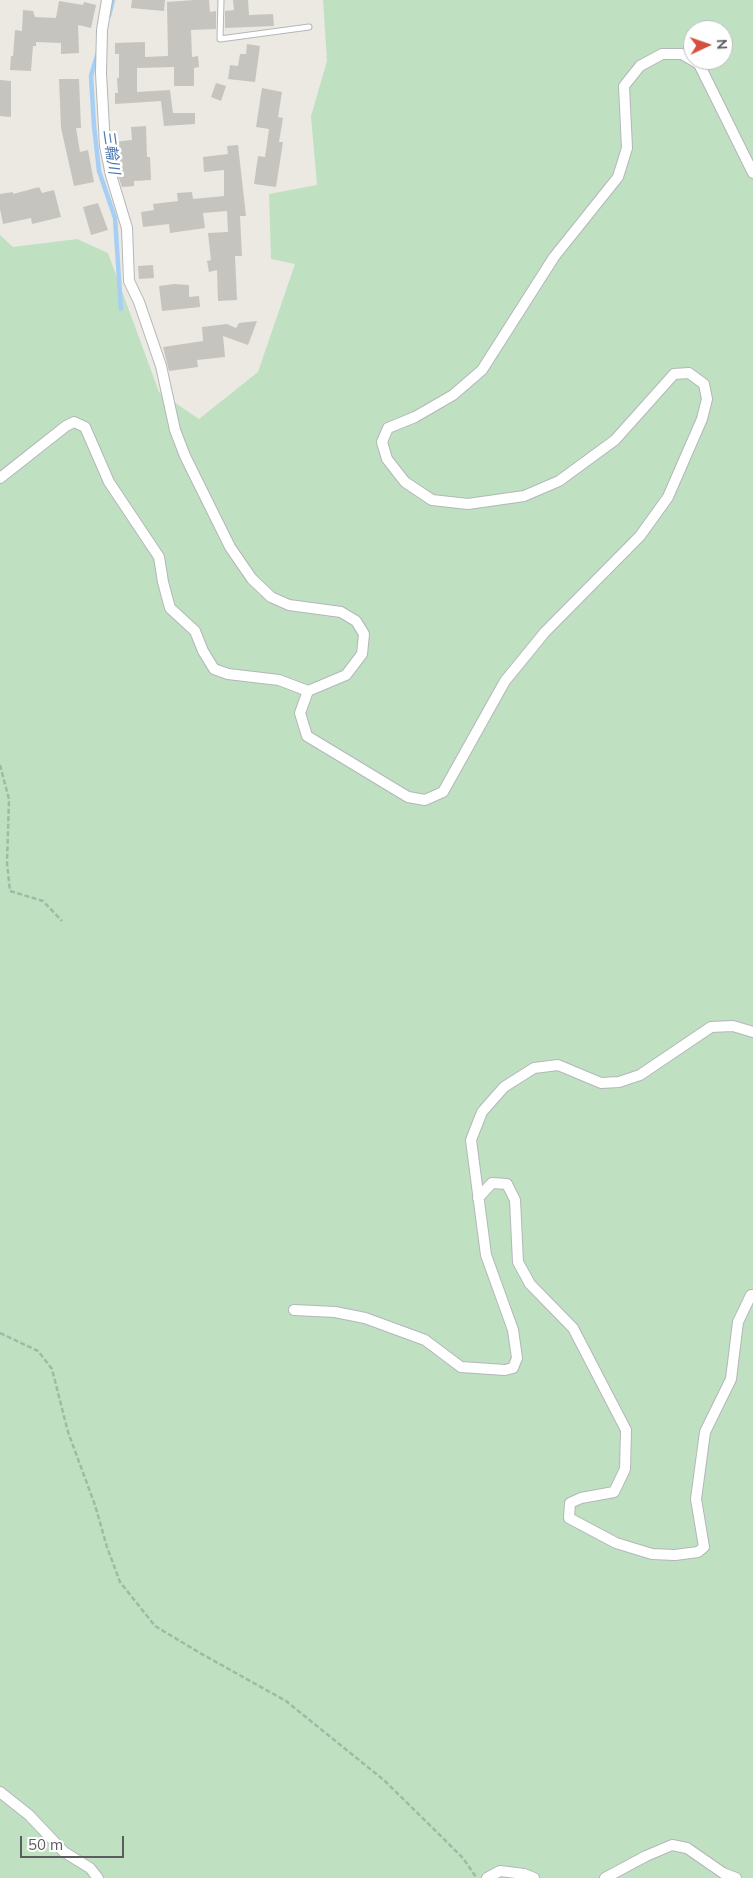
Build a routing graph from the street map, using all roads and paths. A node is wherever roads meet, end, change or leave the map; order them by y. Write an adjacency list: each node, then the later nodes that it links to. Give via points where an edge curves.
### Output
1 (107, 0): 6 (street, via 102,30 101,73 105,146 127,228 129,281 161,366 175,430 185,456 230,547 252,579 271,597 289,605 341,612 356,620 364,634 362,654 346,676)
2 (221, 0): 3 (lane, via 220,39)
3 (309, 27)
4 (753, 173): 6 (street, via 699,64 682,54 662,54 640,66 624,86 627,148 618,177 554,257 482,370 453,395 416,417 388,428 382,442 388,459 405,482 432,500 468,504 524,496 559,481 615,440 674,374 689,373 704,384 708,399 668,497 640,536 545,632 504,681 443,792 425,800 408,797 307,736 300,713)
5 (0, 478): 6 (street, via 66,426 74,422 85,428 109,482 159,557 170,608 195,632 214,669 228,674 279,680)
6 (308, 691)
7 (0, 765): 8 (path, via 9,799 10,891 43,901)
8 (62, 921)
9 (753, 1032): 10 (street, via 733,1026 711,1027 640,1075 619,1082 601,1083 558,1065 534,1068 504,1087 482,1112 471,1140)
10 (478, 1198): 11 (street, via 492,1182 507,1184 514,1200 518,1262 530,1284 573,1328 626,1430 625,1469 614,1492 570,1503 569,1518 616,1543 652,1554 698,1552 704,1547 696,1499 705,1432 731,1379 738,1322); 12 (street, via 486,1255 513,1330 517,1358 513,1368 461,1367 425,1340 364,1318 335,1312)
11 (753, 1295)
12 (294, 1310)
13 (0, 1333): 16 (path, via 38,1351 52,1369 68,1432 120,1582 156,1626 286,1701 385,1781 463,1858)
14 (0, 1792): 15 (street, via 29,1815 64,1852 90,1868)
15 (98, 1878)
16 (477, 1878)
17 (487, 1878): 18 (street, via 500,1872)
18 (534, 1878)
19 (605, 1878): 20 (street, via 672,1845 687,1848 723,1873)
20 (736, 1878)

